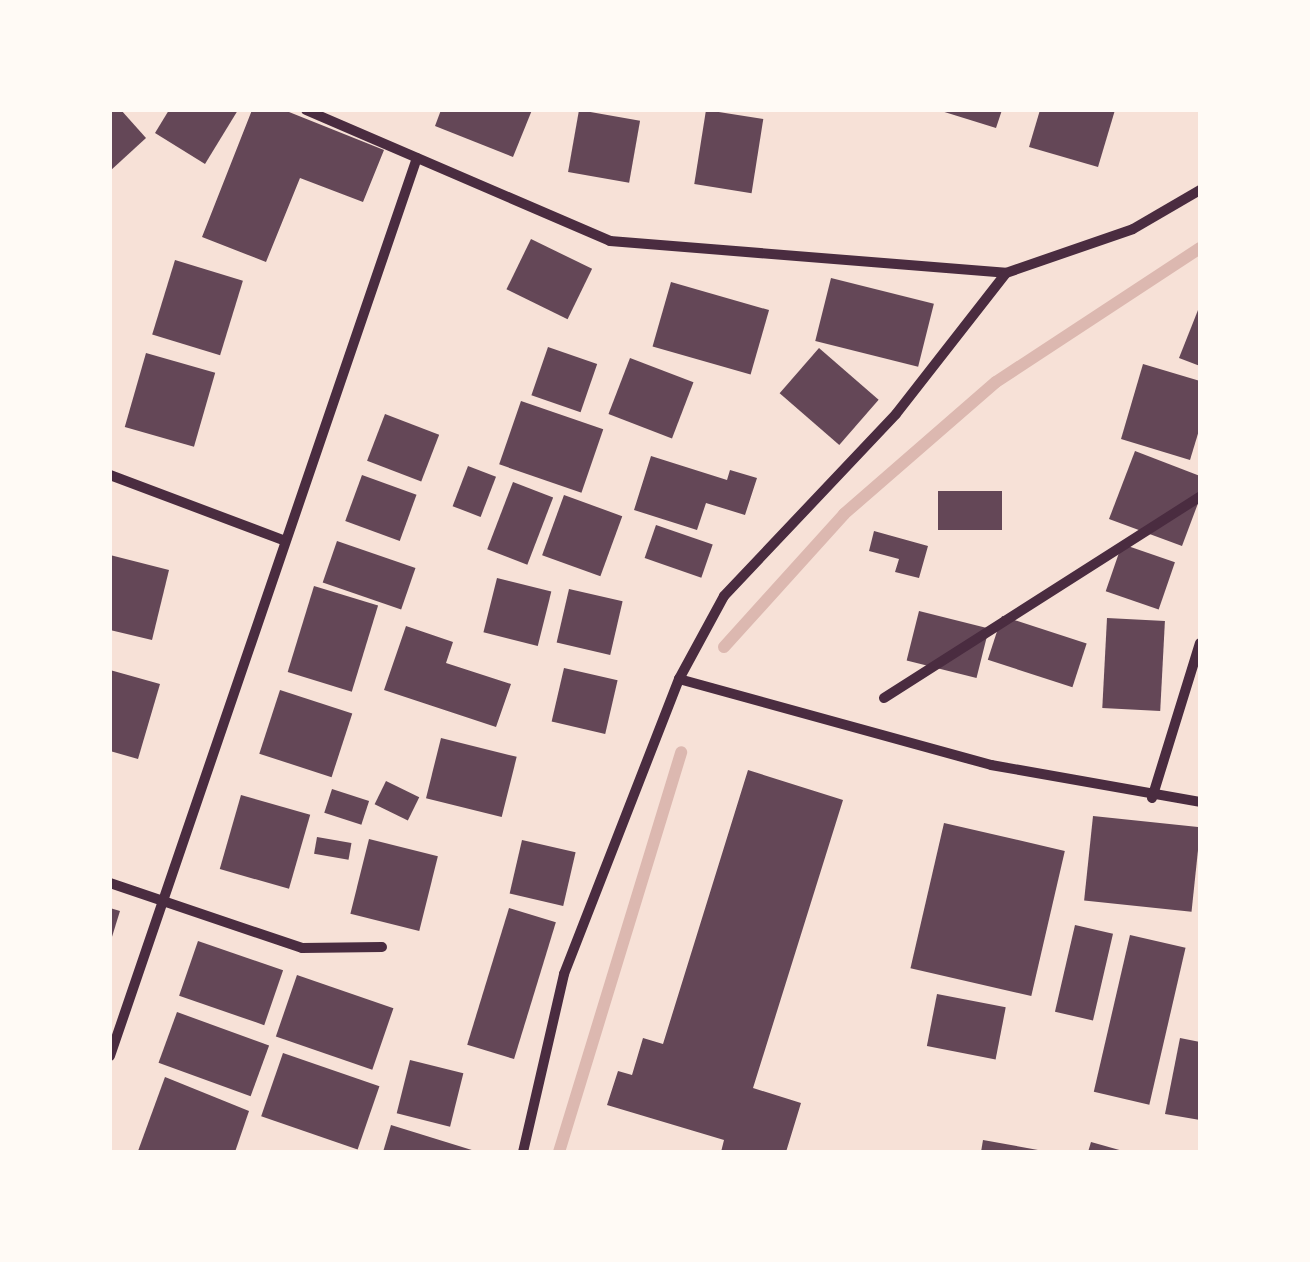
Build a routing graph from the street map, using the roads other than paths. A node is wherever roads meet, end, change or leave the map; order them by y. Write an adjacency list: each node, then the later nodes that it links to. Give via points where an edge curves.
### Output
1 (306, 110): 2 (street)
2 (417, 158): 4 (street, via 610,241); 7 (street)
3 (1200, 190): 4 (street, via 1133,229)
4 (1006, 273): 9 (street, via 896,414 724,596)
5 (110, 474): 7 (street)
6 (1200, 497): 10 (street)
7 (283, 540): 14 (street)
8 (1200, 643): 11 (street)
9 (679, 679): 11 (street, via 848,730); 17 (street, via 564,974)
10 (884, 698)
11 (1152, 798): 12 (street)
12 (1200, 802)
13 (110, 883): 14 (street)
14 (160, 901): 15 (street, via 302,948); 16 (street)
15 (382, 947)
16 (110, 1056)
17 (522, 1152)

